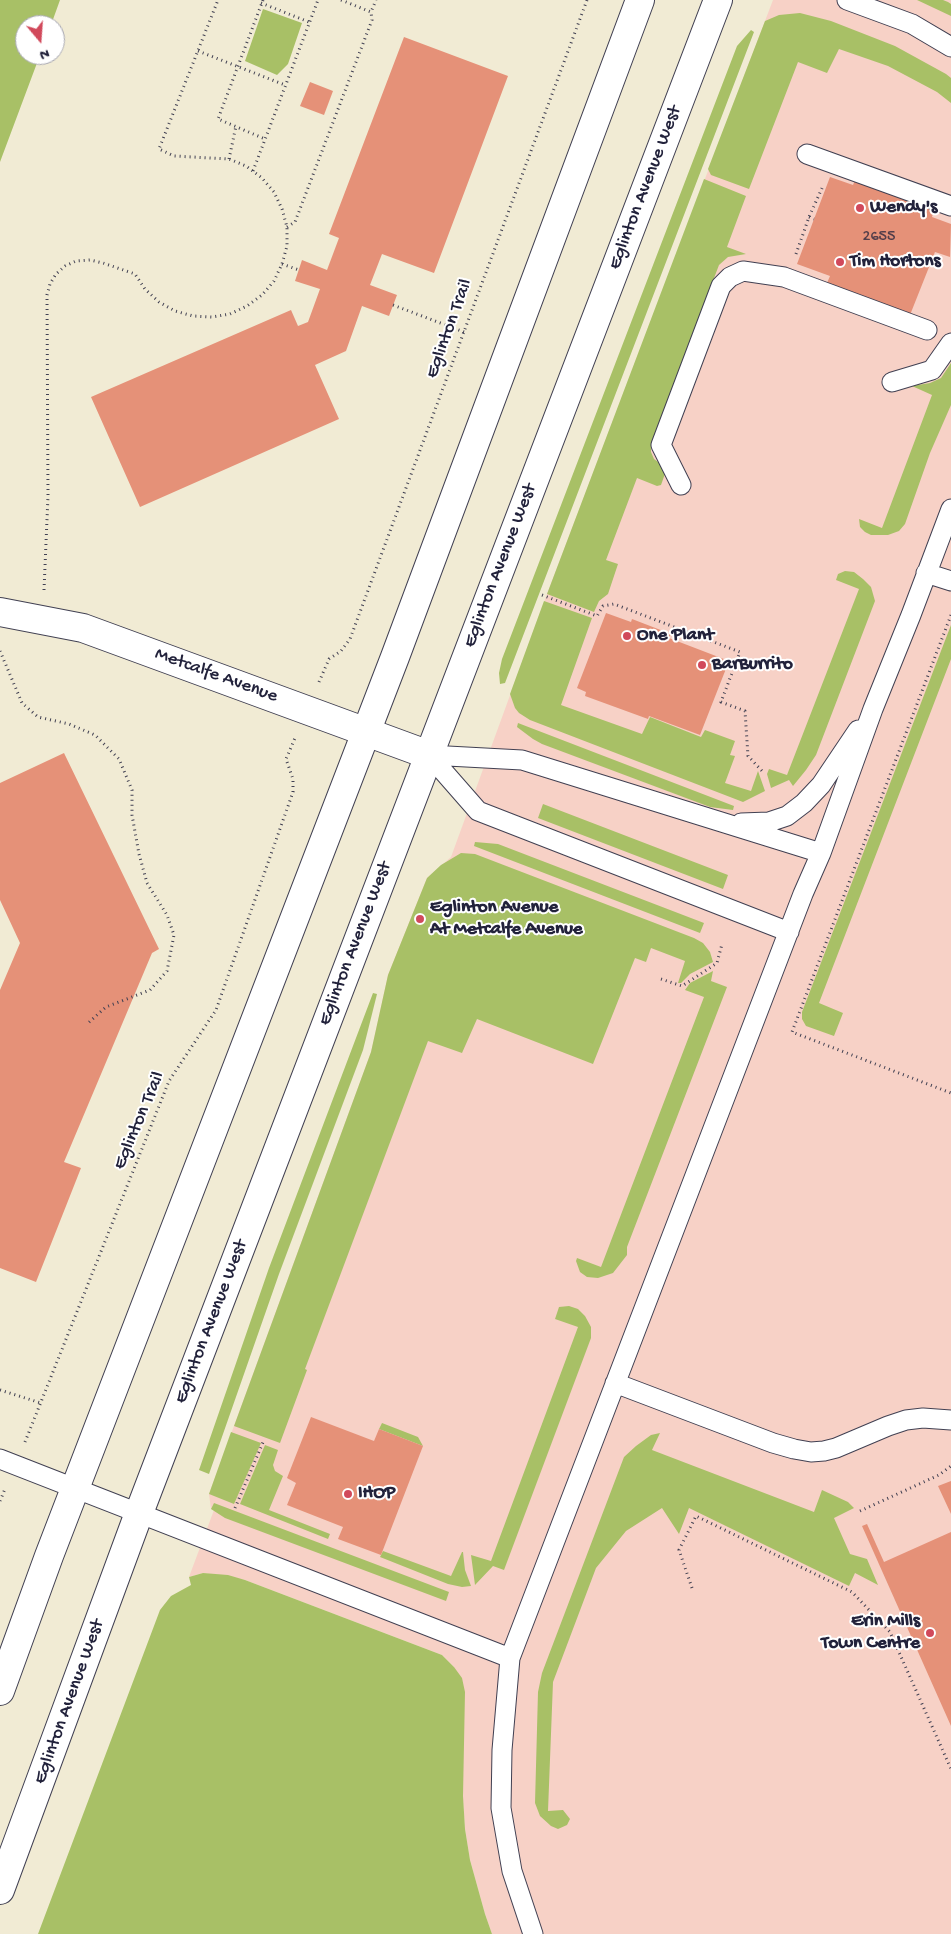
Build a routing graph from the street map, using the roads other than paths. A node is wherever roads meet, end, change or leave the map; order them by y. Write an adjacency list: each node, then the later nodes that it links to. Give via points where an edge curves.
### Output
1 (640, 0): 16 (main road)
2 (718, 0): 17 (main road, Eglinton Avenue West)
3 (847, 0): 4 (lane, via 912,24)
4 (951, 47)
5 (807, 154): 6 (lane)
6 (951, 206)
7 (926, 330): 10 (lane, via 784,277 743,271 730,277 720,286 661,445)
8 (951, 343): 9 (lane, via 932,370)
9 (892, 382)
10 (681, 485)
11 (951, 509): 12 (lane)
12 (926, 573): 13 (lane); 15 (lane)
13 (951, 581)
14 (0, 612): 16 (main road, Metcalfe Avenue, via 83,628)
15 (873, 709): 18 (lane, via 820,784 804,803 787,816 749,824); 19 (lane)
16 (367, 732): 17 (main road, Metcalfe Avenue); 24 (main road)
17 (429, 755): 18 (lane, via 522,760); 20 (lane, via 478,811); 25 (main road, Eglinton Avenue West)
18 (720, 822): 19 (lane)
19 (821, 853): 20 (lane)
20 (789, 932): 21 (lane)
21 (615, 1383): 22 (lane, via 773,1443 811,1452 836,1448 906,1420); 26 (lane)
22 (951, 1420)
23 (0, 1459): 24 (lane)
24 (75, 1488): 25 (lane); 27 (main road)
25 (139, 1513): 26 (lane); 28 (main road, Eglinton Avenue West)
26 (510, 1658): 29 (lane, via 501,1808 512,1871)
27 (0, 1691)
28 (0, 1890)
29 (533, 1934)

